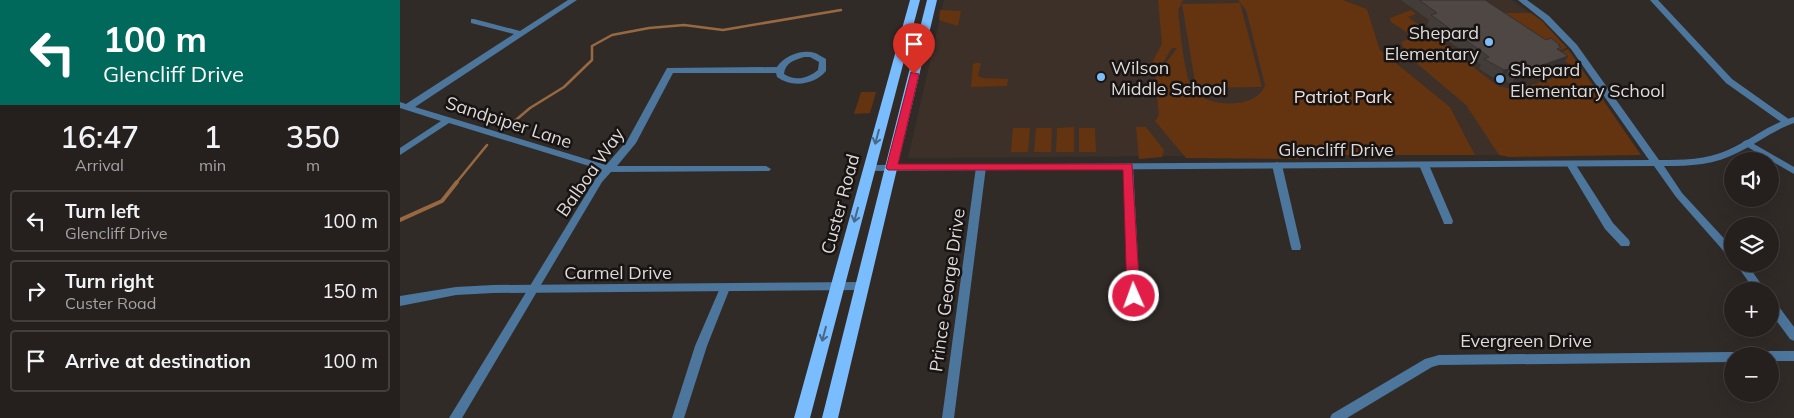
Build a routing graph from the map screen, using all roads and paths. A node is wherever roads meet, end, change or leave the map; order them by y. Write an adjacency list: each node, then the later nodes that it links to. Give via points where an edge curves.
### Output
1 (573, 0): 7 (street)
2 (915, 0): 20 (main road, Custer Road, one-way to 20)
3 (932, 0): 21 (main road)
4 (1522, 0): 16 (street, via 1546,18 1569,42)
5 (1654, 0): 11 (street, via 1729,81)
6 (474, 21): 7 (street)
7 (522, 34): 9 (street)
8 (780, 70): 8 (street, via 784,79 800,81 816,76 824,66 819,57 804,55 788,60); 22 (street, Balboa Way, via 670,70 631,143)
9 (404, 106): 10 (street, Sandpiper Lane)
10 (448, 120): 13 (street); 22 (street, Sandpiper Lane)
11 (1790, 121): 12 (street, Glencliff Drive)
12 (1747, 143): 16 (street, Glencliff Drive, via 1710,160); 24 (street)
13 (400, 152)
14 (1424, 164): 15 (street, Glencliff Drive); 18 (street, Glencliff Drive); 25 (street)
15 (1571, 164): 16 (street, Glencliff Drive); 26 (street, via 1609,226)
16 (1658, 164): 27 (street, via 1679,194)
17 (1128, 166): 18 (street, Glencliff Drive); 19 (street, Glencliff Drive); 33 (street)
18 (1277, 166): 28 (street)
19 (982, 167): 21 (street, Glencliff Drive); 44 (street, Prince George Drive)
20 (869, 168): 21 (street, Glencliff Drive); 30 (main road, Custer Road, one-way to 30)
21 (892, 168): 29 (main road)
22 (608, 169): 23 (street, Sandpiper Lane); 32 (street, Balboa Way)
23 (766, 169)
24 (1794, 170)
25 (1448, 221)
26 (1625, 243)
27 (1724, 244)
28 (1296, 247)
29 (862, 286): 30 (street, Carmel Drive); 43 (main road)
30 (837, 287): 31 (street, Carmel Drive); 42 (main road, Custer Road, one-way to 42)
31 (725, 288): 32 (street, Carmel Drive); 41 (street, via 701,346)
32 (533, 290): 34 (street, Carmel Drive, via 456,291); 40 (street, Balboa Way)
33 (1134, 296)
34 (400, 301)
35 (1779, 315): 36 (street)
36 (1794, 336)
37 (1724, 356): 45 (street, Evergreen Drive, via 1439,360)
38 (1779, 356): 39 (street)
39 (1794, 356)
40 (455, 418)
41 (678, 418)
42 (802, 418)
43 (830, 418)
44 (948, 418)
45 (1336, 418)

